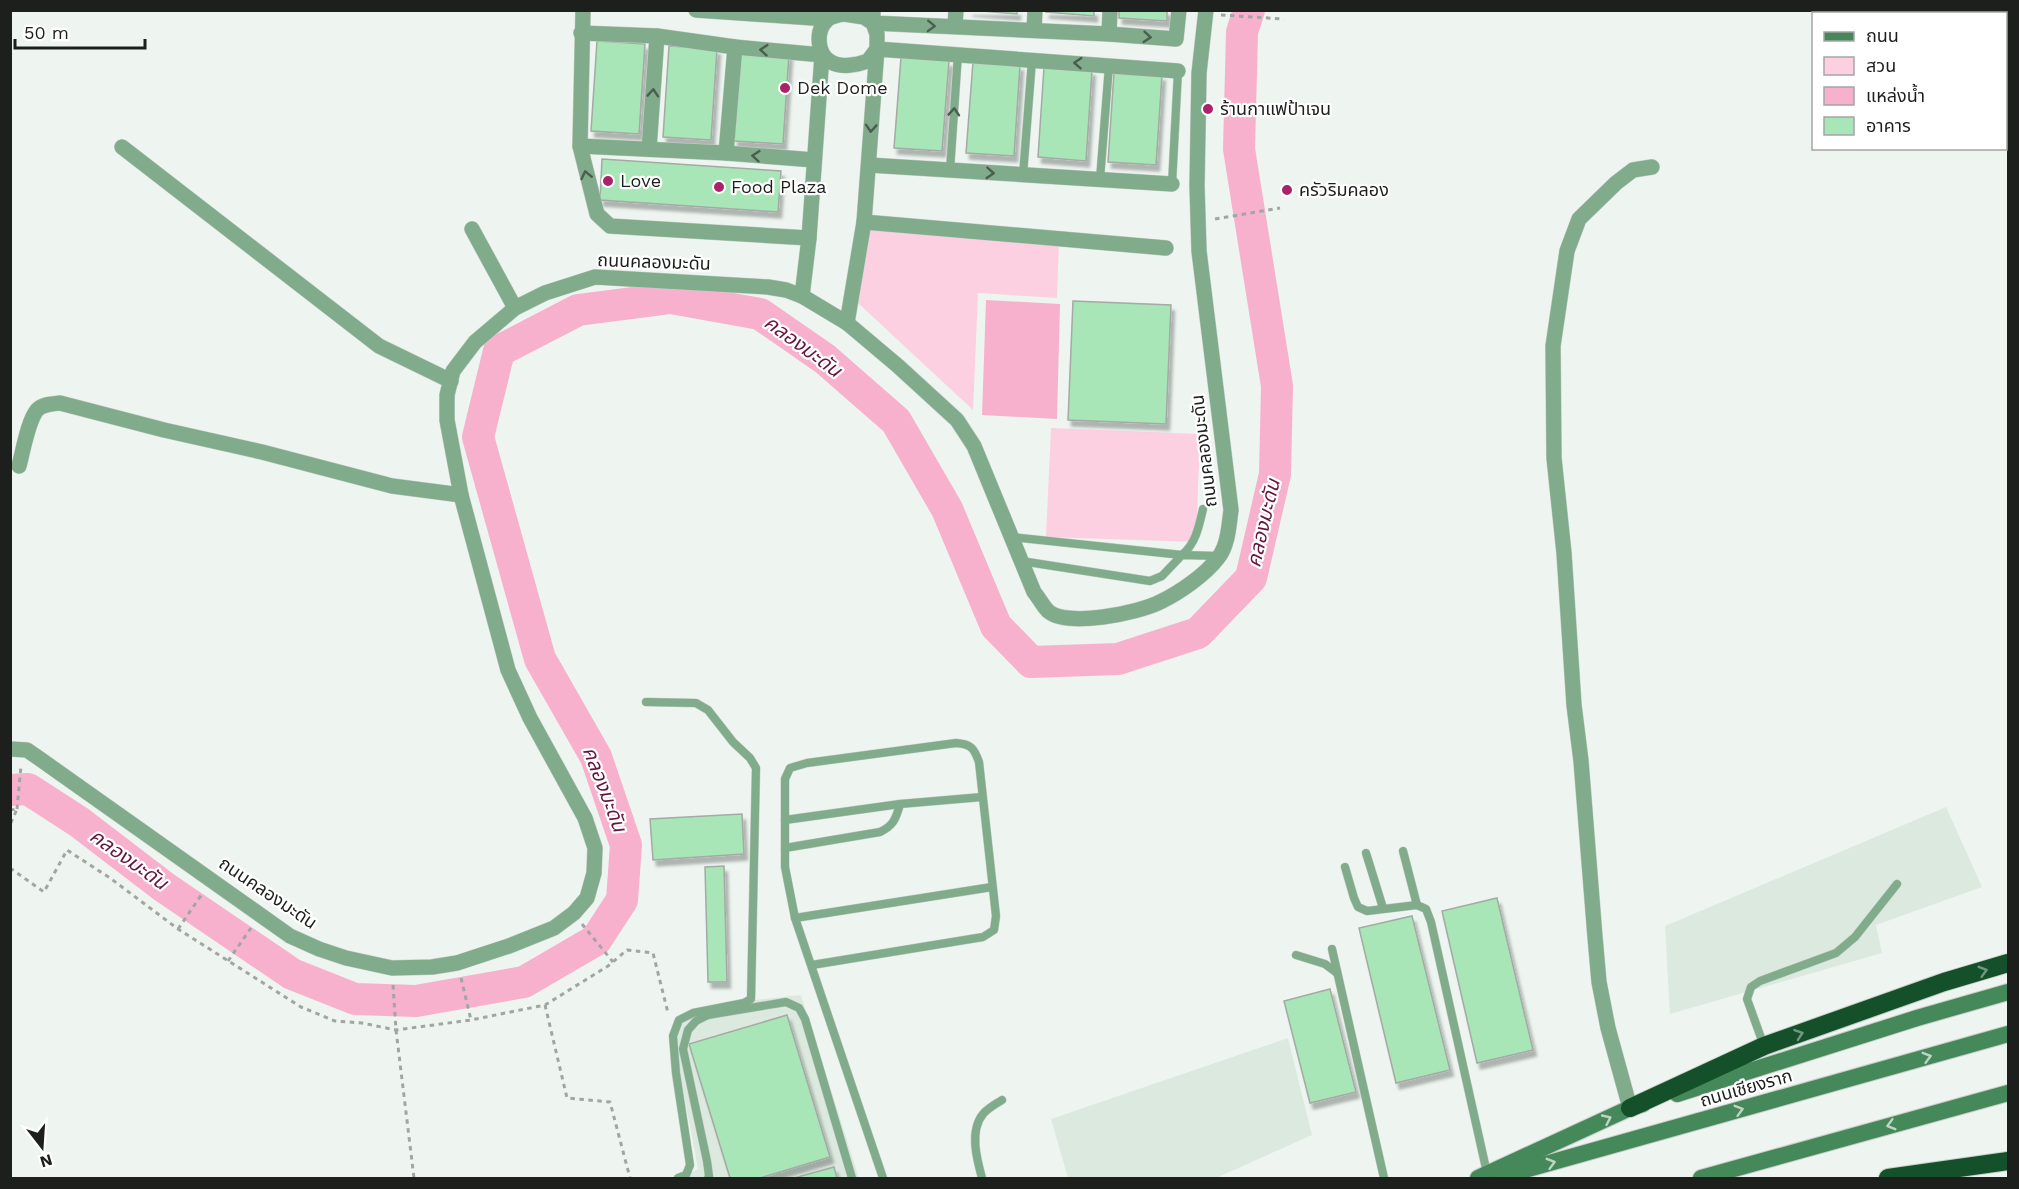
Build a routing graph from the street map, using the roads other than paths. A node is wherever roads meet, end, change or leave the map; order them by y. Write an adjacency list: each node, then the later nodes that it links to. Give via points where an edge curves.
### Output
1 (583, 10): 13 (street)
2 (696, 10): 8 (street)
3 (956, 10): 11 (street)
4 (1035, 10): 12 (street)
5 (1110, 10): 14 (street)
6 (1179, 10): 14 (street, one-way to 6, via 1176,39)
7 (1206, 10): 47 (street, ถนนคลองมะดัน, via 1199,74 1198,222 1231,510)
8 (738, 12): 9 (street)
9 (827, 15): 10 (street); 19 (street, via 820,30)
10 (873, 17): 11 (street, one-way to 11); 17 (street)
11 (955, 26): 12 (street)
12 (1034, 30): 14 (street)
13 (581, 33): 15 (street); 23 (street)
14 (1109, 34)
15 (657, 36): 16 (street); 25 (street, one-way to 15)
16 (735, 47): 19 (street, one-way to 16); 26 (street)
17 (876, 49): 18 (street); 19 (street, via 868,61 860,64 831,63); 28 (street, one-way to 28)
18 (958, 54): 20 (street); 30 (lane, one-way to 18)
19 (822, 55): 27 (street)
20 (1032, 60): 21 (street, one-way to 20); 31 (lane)
21 (1109, 66): 22 (street); 32 (lane)
22 (1178, 71): 33 (lane)
23 (580, 146): 25 (street); 36 (street, one-way to 23, via 610,226 597,214)
24 (122, 147): 41 (street, via 379,346)
25 (649, 149): 26 (street)
26 (726, 153): 27 (street, one-way to 26)
27 (814, 160): 36 (street)
28 (869, 165): 30 (street); 34 (street)
29 (1652, 167): 73 (street, via 1633,170 1579,219 1567,251 1553,346 1554,458 1599,982)
30 (950, 170): 31 (street, one-way to 31)
31 (1023, 175): 32 (street)
32 (1100, 179): 33 (street)
33 (1172, 184)
34 (864, 222): 37 (street); 40 (street)
35 (472, 229): 39 (street)
36 (809, 238): 38 (street)
37 (1166, 248)
38 (802, 296): 39 (street, ถนนคลองมะดัน, via 768,286 595,277); 40 (street, ถนนคลองมะดัน)
39 (514, 308): 41 (street, ถนนคลองมะดัน, via 475,342 453,371)
40 (847, 323): 45 (street, ถนนคลองมะดัน, via 957,420 975,446)
41 (451, 381): 43 (street, ถนนคลองมะดัน, via 447,420)
42 (19, 466): 43 (street, via 38,409 60,403 392,486)
43 (461, 495): 50 (street, ถนนคลองมะดัน, via 508,670 585,818 595,848 587,898 554,928 509,946 432,968 392,968 346,958 290,936 27,750)
44 (1203, 509): 46 (lane, via 1196,535)
45 (1012, 537): 46 (lane); 48 (street, ถนนคลองมะดัน)
46 (1182, 555): 47 (lane); 48 (lane, via 1162,576 1150,581)
47 (1220, 556): 48 (street, ถนนคลองมะดัน, via 1204,573 1159,603 1096,619 1049,612 1034,592)
48 (1021, 561)
49 (646, 702): 76 (lane, via 696,703 708,710 756,768 752,999 679,1020 673,1036 690,1165 686,1175)
50 (10, 748)
51 (982, 796): 52 (lane); 53 (lane, via 974,749 967,743 956,743 790,768 785,779); 59 (lane)
52 (900, 804): 53 (lane); 54 (lane, via 891,826 879,832)
53 (785, 820): 54 (lane)
54 (785, 848): 62 (lane)
55 (1403, 850): 60 (lane)
56 (1366, 854): 61 (lane)
57 (1345, 867): 61 (lane, via 1358,907 1366,911)
58 (1897, 884): 70 (lane, via 1855,937 1836,953 1751,987 1747,999)
59 (992, 887): 62 (lane); 66 (lane, via 994,930 983,937)
60 (1417, 905): 61 (lane); 75 (lane, via 1426,909 1431,922)
61 (1383, 908)
62 (795, 918): 66 (lane)
63 (1332, 949): 67 (lane)
64 (1296, 955): 67 (lane, via 1325,964)
65 (2008, 963): 70 (highway, one-way to 65)
66 (812, 965): 79 (lane)
67 (1337, 973): 81 (lane)
68 (2008, 992): 73 (main road)
69 (2008, 1034): 75 (main road, ถนนเชียงราก, one-way to 69)
70 (1764, 1046): 73 (highway)
71 (2008, 1093): 82 (main road, one-way to 82)
72 (1002, 1100): 80 (lane, via 983,1113 977,1126 977,1160)
73 (1630, 1108): 75 (main road, one-way to 73)
74 (2008, 1161): 83 (highway)
75 (1487, 1177)
76 (678, 1179)
77 (708, 1179): 78 (lane, via 682,1049 688,1030 708,1015 786,1002 799,1008 805,1019)
78 (852, 1179)
79 (883, 1179)
80 (982, 1179)
81 (1384, 1179)
82 (1701, 1179)
83 (1888, 1179)

